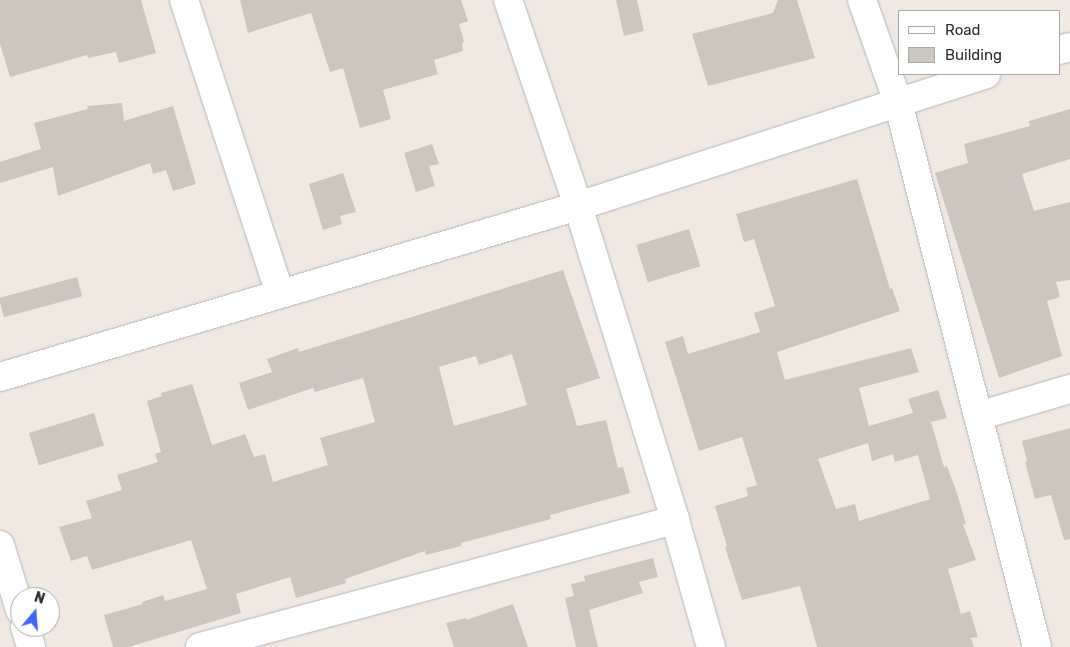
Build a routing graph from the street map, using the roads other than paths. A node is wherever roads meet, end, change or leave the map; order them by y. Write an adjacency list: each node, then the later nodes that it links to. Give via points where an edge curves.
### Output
1 (184, 0): 7 (street)
2 (508, 0): 6 (street)
3 (862, 0): 5 (street)
4 (983, 75): 5 (street)
5 (898, 102): 6 (street); 10 (street)
6 (578, 206): 7 (street); 11 (street)
7 (280, 293): 8 (street)
8 (0, 377)
9 (1070, 389): 10 (street)
10 (978, 416): 16 (street)
11 (675, 520): 14 (street); 15 (street)
12 (0, 545): 13 (street)
13 (13, 587)
14 (200, 647)
15 (711, 647)
16 (1037, 647)

